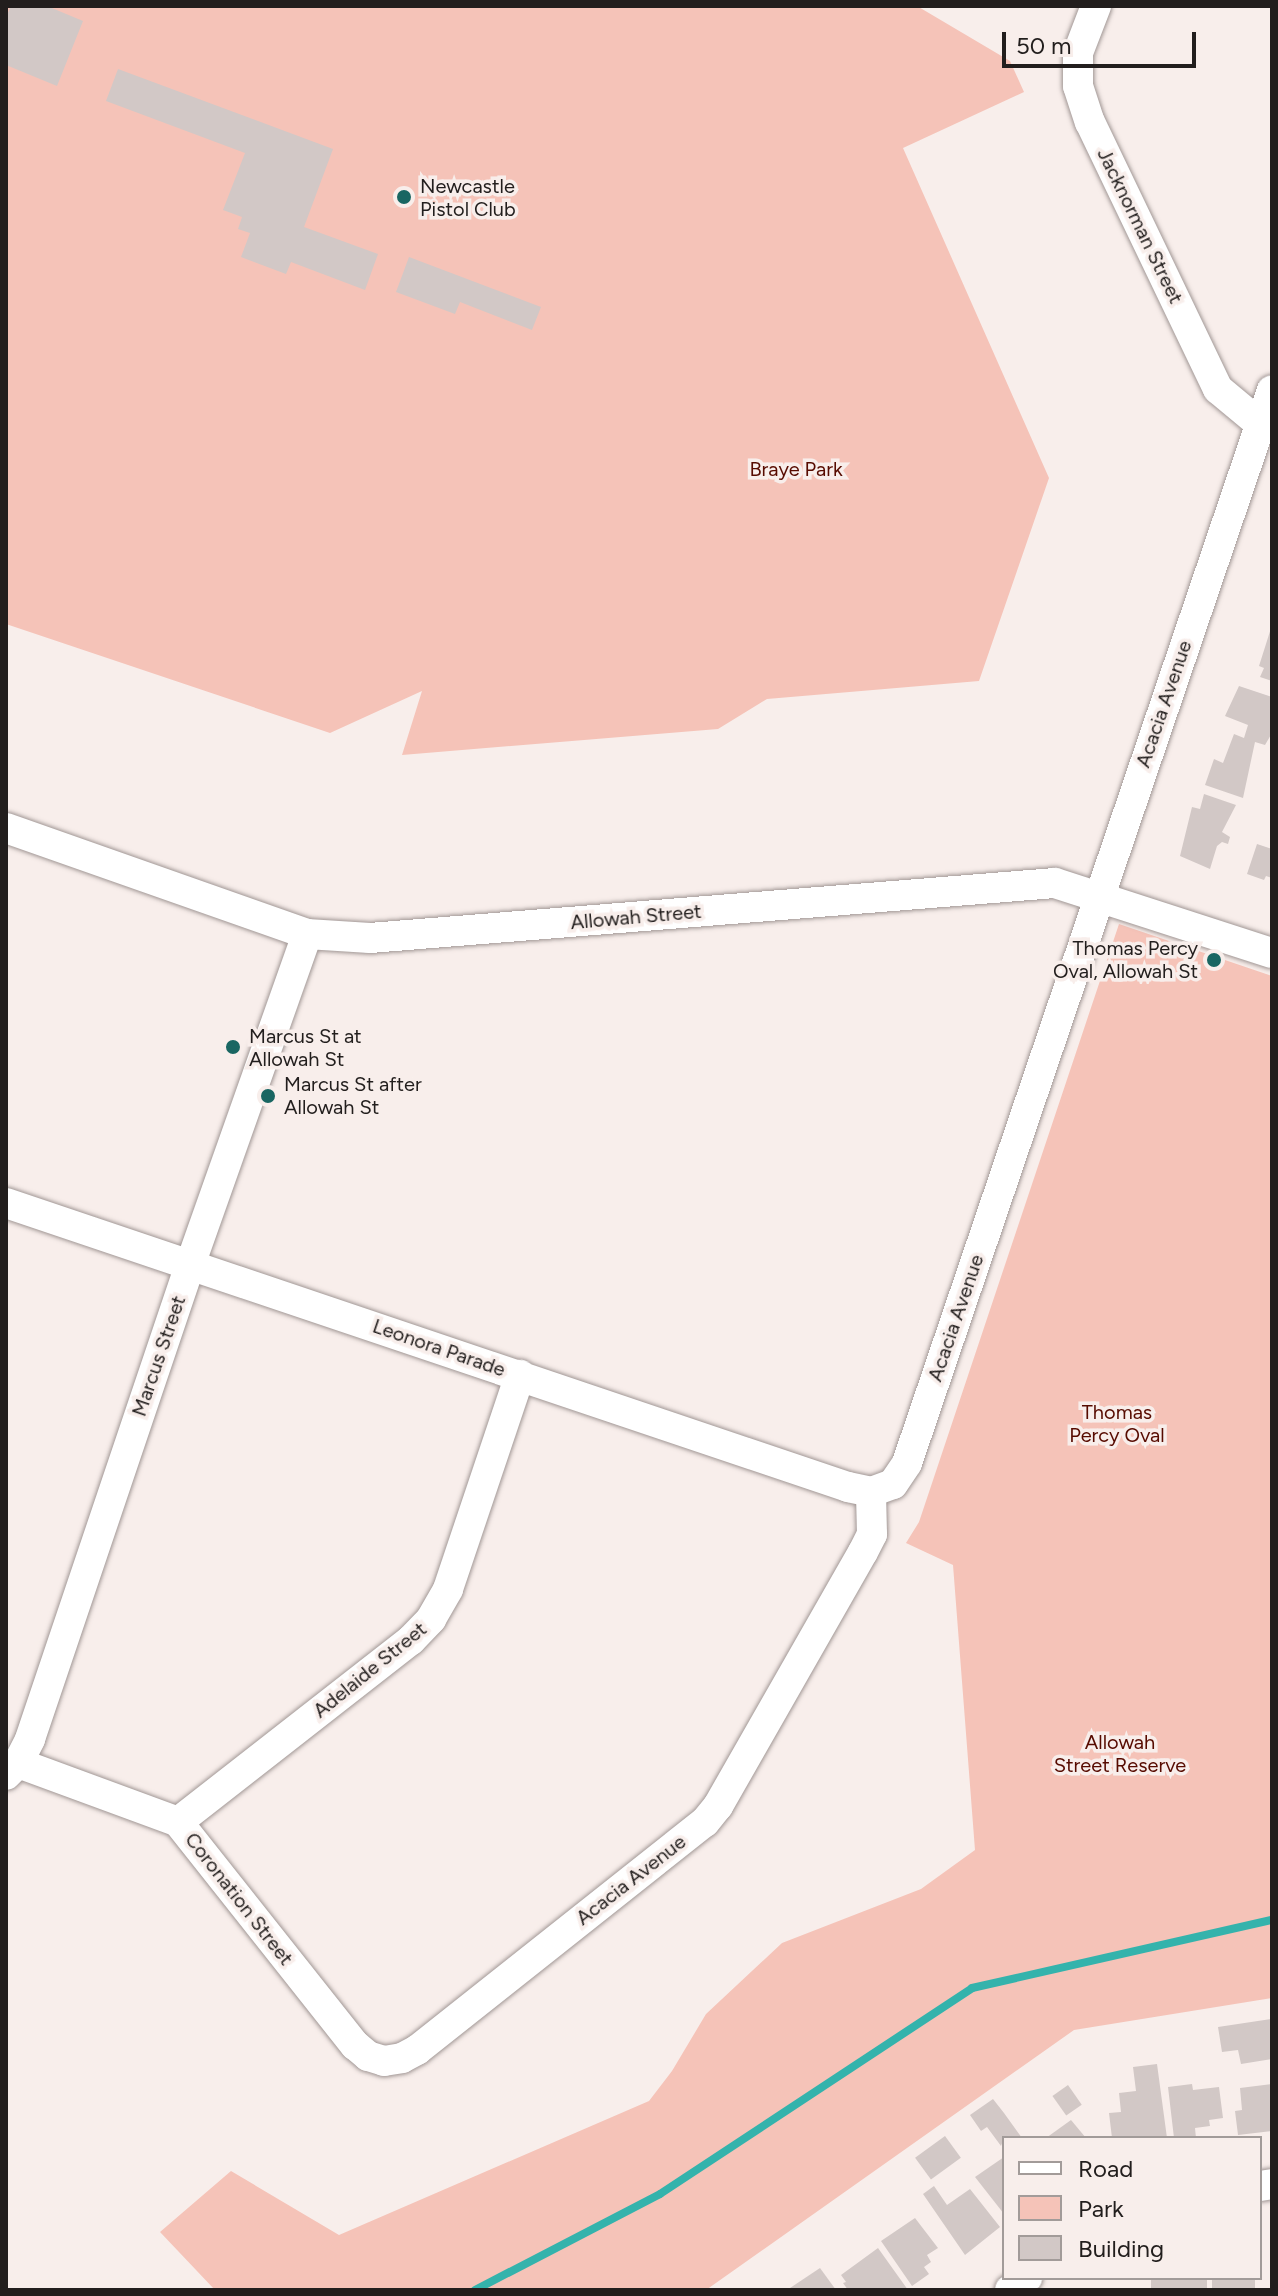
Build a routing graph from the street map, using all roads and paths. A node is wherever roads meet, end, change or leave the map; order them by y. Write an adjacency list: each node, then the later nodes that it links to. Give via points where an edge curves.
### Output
1 (1096, 6): 3 (street, Jacknorman Street, via 1078,53 1078,86 1090,122 1218,389)
2 (1272, 390): 3 (street, Acacia Avenue)
3 (1260, 424): 5 (street, Acacia Avenue)
4 (6, 828): 6 (street, Allowah Street)
5 (1099, 894): 6 (street, Allowah Street, via 1045,884 370,938); 7 (street, Allowah Street); 11 (street, Acacia Avenue, via 907,1463 893,1484)
6 (307, 934): 9 (street, Marcus Street)
7 (1272, 953)
8 (6, 1203): 9 (street, Leonora Parade)
9 (190, 1265): 10 (street, Leonora Parade); 12 (street, Marcus Street, via 35,1724)
10 (520, 1375): 11 (street, Leonora Parade); 13 (street, Adelaide Street, via 448,1589 431,1619)
11 (871, 1492): 14 (street, Acacia Avenue, via 872,1534 863,1552 705,1822 417,2050)
12 (12, 1769): 13 (street, Coronation Street)
13 (178, 1822): 14 (street, Coronation Street, via 355,2045)
14 (384, 2061)

